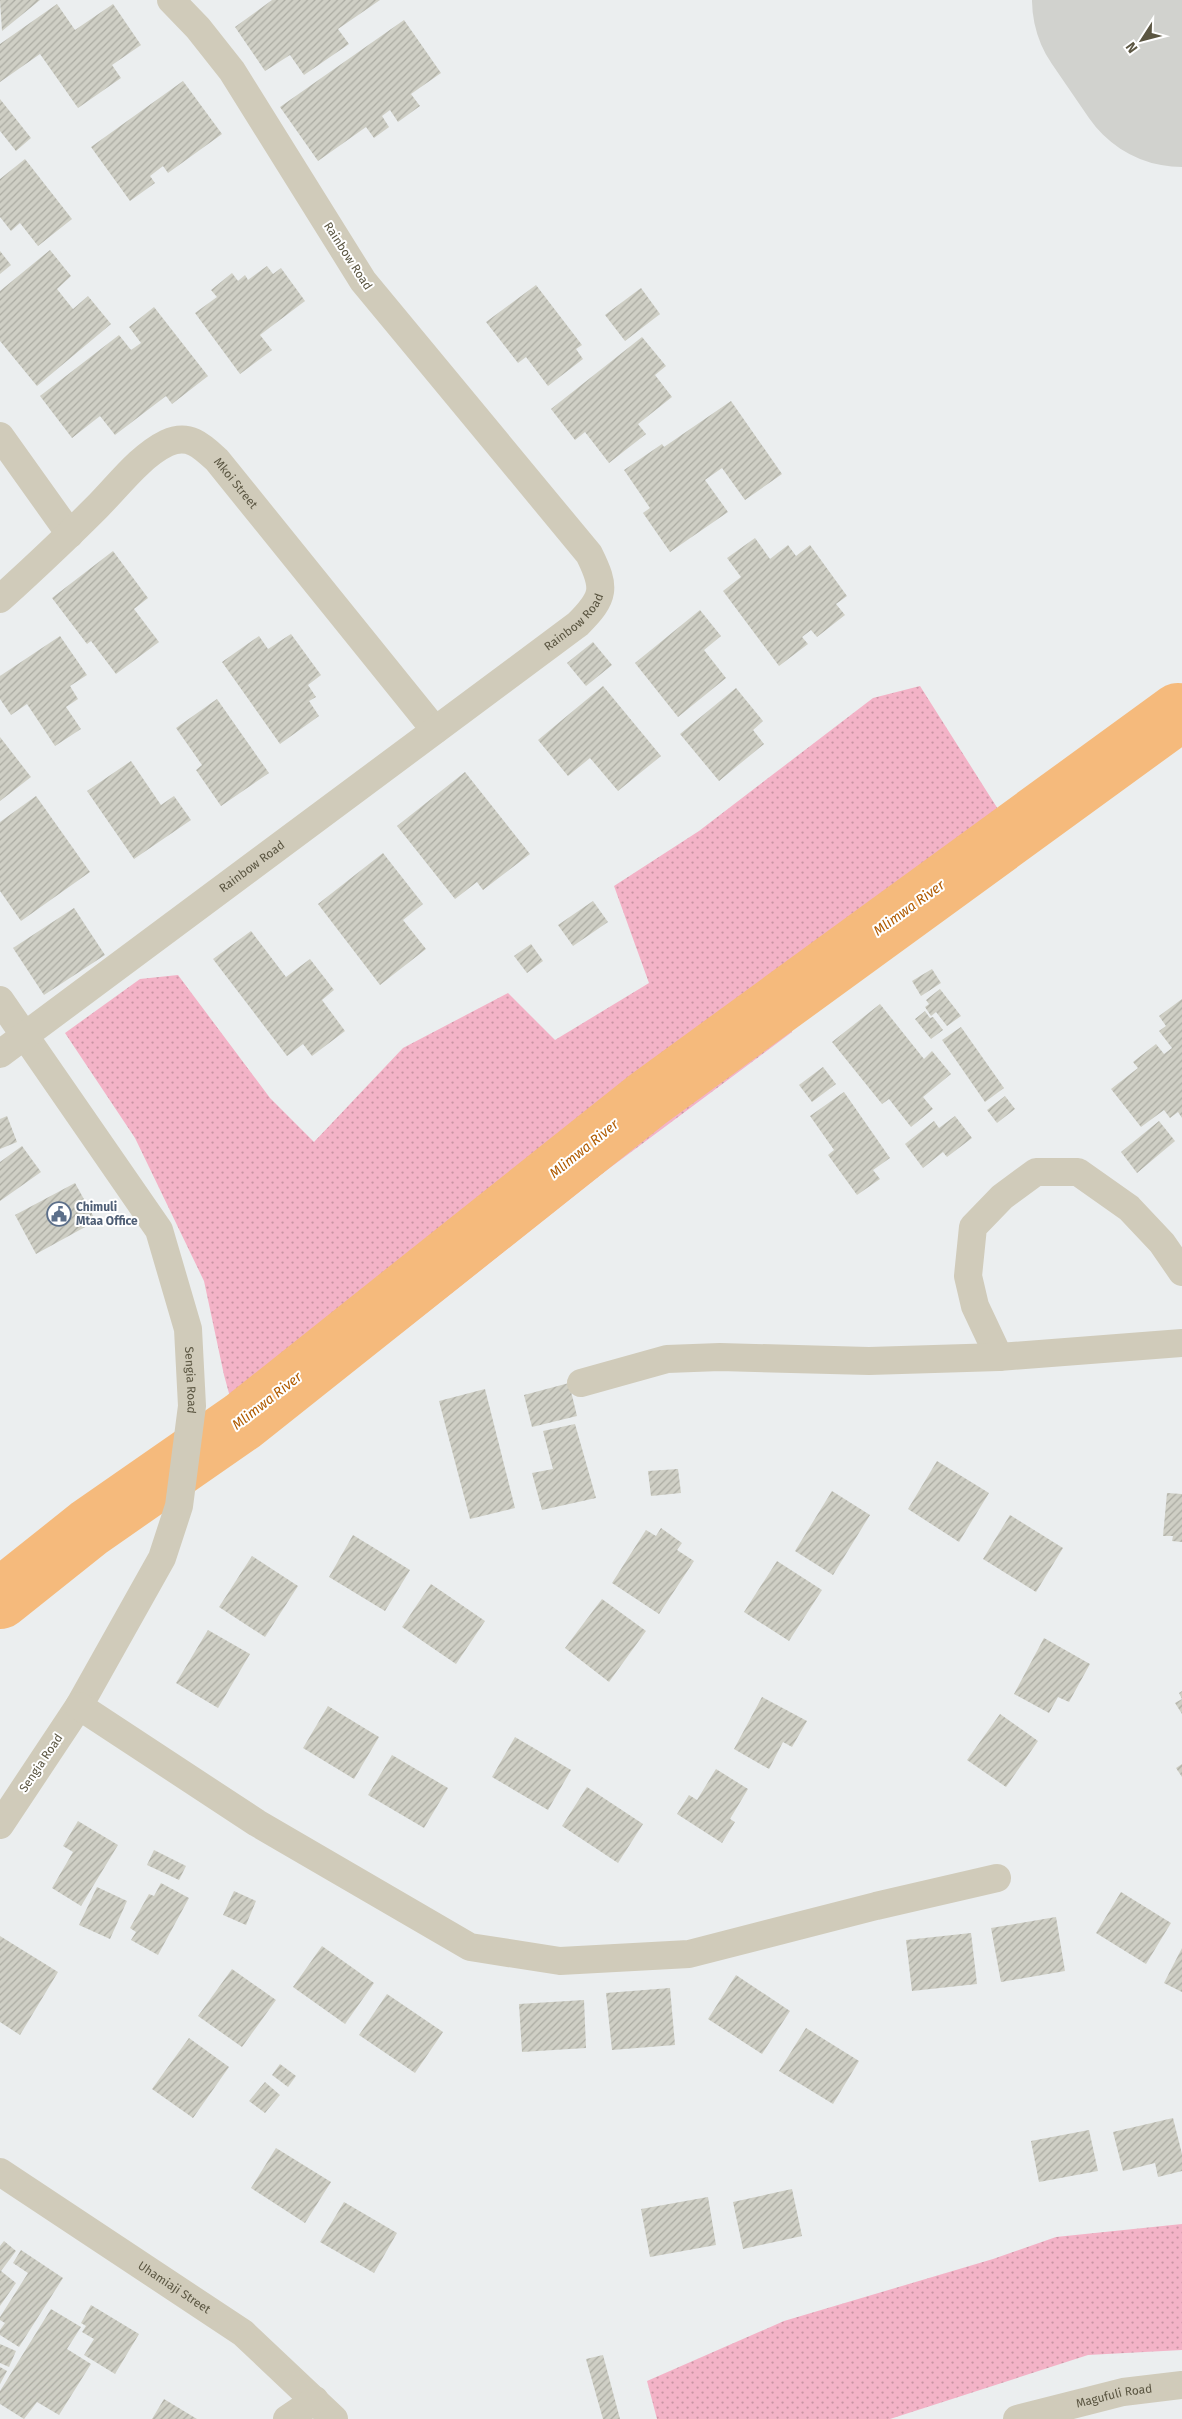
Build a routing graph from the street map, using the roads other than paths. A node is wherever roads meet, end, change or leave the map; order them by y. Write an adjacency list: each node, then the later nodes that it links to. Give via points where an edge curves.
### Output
1 (172, 0): 5 (street, Rainbow Road, via 232,71 363,281 589,554 598,572 601,587 596,606 578,624)
2 (0, 436): 3 (street)
3 (70, 534): 4 (street, Mkoi Street); 5 (street, Mkoi Street, via 148,456 168,443 185,440 200,443)
4 (0, 599)
5 (435, 730): 7 (street, Rainbow Road)
6 (0, 1000): 7 (street, Sengia Road)
7 (25, 1034): 8 (street, Rainbow Road); 13 (street, Sengia Road, via 159,1230 188,1330 192,1406 179,1506 162,1558)
8 (0, 1054)
9 (1182, 1272): 11 (street, via 1162,1243 1129,1208 1078,1172 1036,1172 1002,1197 972,1227 968,1276 975,1306)
10 (1182, 1343): 11 (street)
11 (999, 1357): 12 (street, via 869,1361 720,1357 667,1359)
12 (581, 1383)
13 (79, 1706): 14 (street, Sengia Road); 15 (street, via 257,1823 470,1947 560,1961 689,1954)
14 (0, 1825)
15 (997, 1878)
16 (0, 2172): 18 (street, Uhamiaji Street, via 243,2333)
17 (1182, 2385): 21 (street, Magufuli Road, via 1123,2392)
18 (315, 2400): 19 (street); 20 (street, Uhamiaji Street)
19 (287, 2419)
20 (334, 2419)
21 (1018, 2419)

